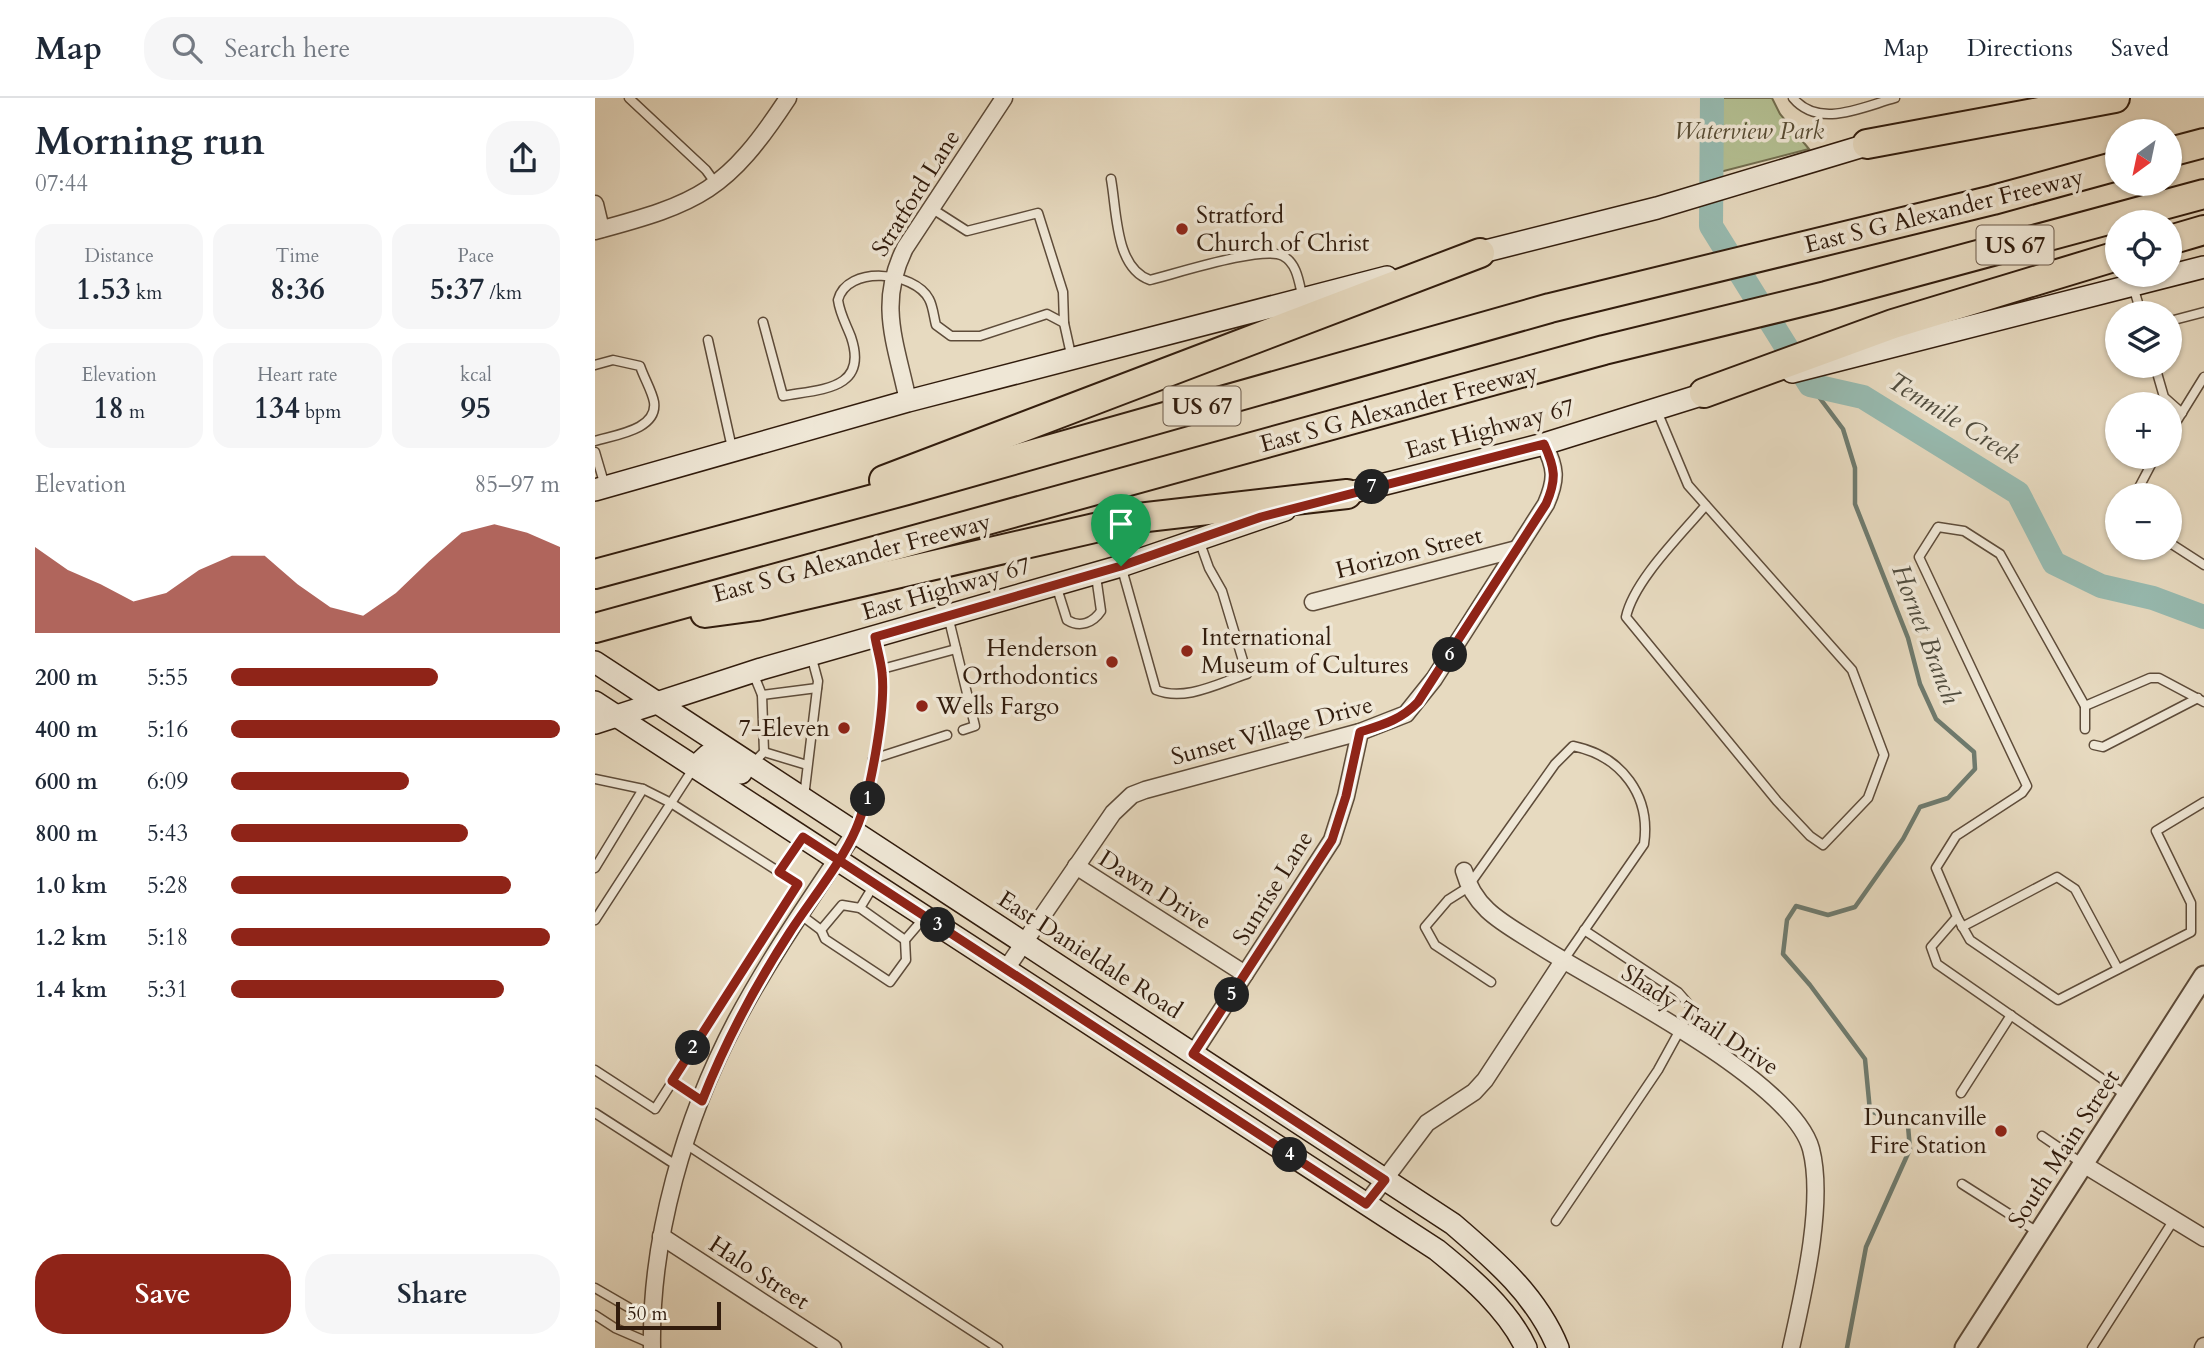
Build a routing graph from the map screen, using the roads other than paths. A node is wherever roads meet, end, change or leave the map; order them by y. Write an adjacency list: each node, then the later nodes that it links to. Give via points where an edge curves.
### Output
1 (629, 98): 13 (lane)
2 (1004, 98): 16 (street, Stratford Lane)
3 (1793, 98): 4 (lane, via 1801,108 1833,115)
4 (1895, 98)
5 (2051, 98): 9 (main road)
6 (2115, 98): 9 (highway)
7 (784, 99): 13 (street, via 746,159)
8 (2204, 143): 10 (highway)
9 (1867, 144): 20 (main road, via 1657,208)
10 (2182, 149)
11 (2105, 169): 47 (highway, East S G Alexander Freeway / US 67, via 1815,244 1666,277)
12 (1111, 179): 26 (lane, via 1125,258 1137,276 1150,280 1273,252 1295,266)
13 (717, 185): 17 (street, via 669,209)
14 (2204, 194): 58 (highway, East S G Alexander Freeway / US 67)
15 (595, 204): 17 (street)
16 (932, 208): 24 (street, Stratford Lane, via 905,248); 30 (lane, via 967,231 1038,213 1063,292)
17 (598, 230)
18 (2204, 230): 19 (highway)
19 (2182, 236)
20 (1479, 253): 26 (main road); 47 (highway)
21 (2105, 260): 31 (highway)
22 (2204, 267): 23 (main road)
23 (2182, 273)
24 (892, 278): 29 (lane, via 857,278 840,293 839,311 856,355 855,367 849,377 828,388 783,396); 30 (lane, via 916,286 929,299 936,325 951,336 980,336 1047,314); 37 (street, Stratford Lane, via 891,316)
25 (2128, 287): 31 (main road)
26 (1304, 299): 33 (main road)
27 (2204, 312): 28 (lane)
28 (2182, 318)
29 (763, 322)
30 (1064, 323): 33 (lane)
31 (1897, 335): 36 (highway)
32 (708, 340): 42 (lane)
33 (1072, 359): 37 (main road)
34 (595, 365): 40 (lane, via 613,360 640,366 654,404 642,426)
35 (2204, 377): 39 (lane)
36 (1704, 393): 38 (main road, East Highway 67)
37 (908, 401): 42 (main road)
38 (1656, 408): 41 (main road, East Highway 67); 46 (lane, via 1688,485)
39 (2182, 413)
40 (595, 442)
41 (1544, 444): 45 (main road, East Highway 67); 49 (street, Sunset Village Drive, via 1556,468 1556,479)
42 (733, 451): 44 (main road)
43 (595, 452): 44 (lane)
44 (600, 489)
45 (1347, 494): 48 (main road, East Highway 67, via 1261,517); 58 (highway, via 1138,518 757,606)
46 (1706, 505): 46 (lane, via 1852,670 1884,755 1868,798 1823,845 1777,801 1626,617 1645,581)
47 (737, 536): 54 (highway, East S G Alexander Freeway / US 67)
48 (1199, 540): 52 (main road, East Highway 67); 52 (lane, via 1222,591 1247,674 1183,695 1156,690)
49 (1517, 549): 56 (street, Horizon Street); 75 (street, Sunset Village Drive, via 1418,702 1390,723)
50 (2182, 550): 51 (lane)
51 (2204, 565)
52 (1121, 566): 53 (main road, East Highway 67)
53 (1095, 573): 55 (main road, East Highway 67); 55 (lane, via 1101,611 1095,620 1080,625 1067,620)
54 (595, 574)
55 (1056, 585): 57 (main road, East Highway 67)
56 (1313, 602)
57 (948, 616): 59 (main road, East Highway 67); 60 (lane)
58 (595, 628)
59 (875, 637): 61 (main road, East Highway 67); 63 (lane)
60 (956, 649): 63 (lane); 74 (lane, via 975,726)
61 (811, 655): 64 (main road, East Highway 67); 65 (lane)
62 (601, 665): 69 (main road, East Danieldale Road)
63 (882, 669): 79 (lane)
64 (753, 672): 66 (lane); 69 (main road, East Highway 67)
65 (817, 688): 66 (lane); 80 (lane)
66 (762, 695): 78 (lane)
67 (2201, 700): 70 (lane, via 2159,678 2150,678); 77 (lane, via 2103,747)
68 (595, 702): 71 (main road)
69 (660, 704): 71 (main road, East Highway 67); 78 (main road, East Danieldale Road)
70 (2085, 706): 73 (lane); 99 (lane, via 2000,554 1964,531 1938,527 1919,557 2027,786 1956,835 1936,868)
71 (619, 717): 72 (main road, East Highway 67); 81 (main road)
72 (595, 723)
73 (2085, 729)
74 (963, 730)
75 (1360, 732): 90 (street, Sunset Village Drive, via 1132,795 1112,813); 109 (street, Sunrise Lane, via 1332,840)
76 (947, 735): 79 (lane)
77 (2094, 745)
78 (758, 758): 80 (lane); 84 (main road, East Danieldale Road)
79 (873, 759): 87 (lane, via 868,798)
80 (807, 765): 84 (lane)
81 (695, 767): 84 (main road, via 708,754 777,797); 86 (lane); 88 (main road)
82 (595, 779): 83 (lane)
83 (643, 789): 86 (lane); 91 (lane)
84 (801, 796): 87 (main road, East Danieldale Road)
85 (2204, 802): 107 (lane, via 2156,831 2191,903 2191,932)
86 (671, 803): 93 (lane); 100 (lane)
87 (855, 832): 89 (street); 105 (main road, East Danieldale Road)
88 (803, 837): 89 (main road); 93 (lane)
89 (837, 859): 94 (main road); 97 (street)
90 (1076, 866): 105 (street, Sunset Village Drive); 109 (street, Dawn Drive)
91 (595, 868)
92 (1464, 871): 95 (street)
93 (779, 872): 110 (lane, via 798,884)
94 (875, 884): 96 (lane); 98 (main road)
95 (1467, 888): 103 (lane, via 1555,764 1573,746 1589,749 1634,783 1646,829 1644,844); 106 (street, Shady Trail Drive, via 1499,919); 112 (lane, via 1448,900 1425,927 1435,945)
96 (860, 908): 102 (lane, via 842,905); 104 (lane)
97 (801, 915): 102 (lane); 113 (street)
98 (925, 917): 104 (lane); 108 (main road)
99 (1957, 917): 101 (lane); 115 (lane, via 1931,947 1937,964)
100 (595, 920)
101 (1962, 927): 107 (lane, via 1970,940 2059,1000); 107 (lane, via 2057,877 2075,889)
102 (821, 930): 104 (lane, via 825,939 890,982 906,960)
103 (1584, 930): 106 (lane); 117 (lane, via 1689,1000 1692,1008)
104 (905, 940)
105 (1024, 943): 108 (street, Sunset Village Drive); 114 (main road, East Danieldale Road)
106 (1563, 961): 117 (street, Shady Trail Drive); 129 (street, via 1485,1080 1427,1123)
107 (2118, 969)
108 (1006, 970): 116 (main road)
109 (1245, 974): 118 (street, Sunrise Lane)
110 (736, 981): 113 (lane); 120 (lane)
111 (2203, 981): 122 (street, South Main Street)
112 (1491, 982)
113 (753, 992): 123 (street)
114 (1107, 998): 116 (main road); 118 (main road, East Danieldale Road)
115 (2011, 1015): 121 (lane); 122 (lane)
116 (1090, 1024): 131 (main road)
117 (1681, 1029): 133 (lane); 145 (street, Shady Trail Drive, via 1772,1095 1802,1129 1811,1148 1810,1250)
118 (1193, 1054): 129 (main road, East Danieldale Road)
119 (595, 1070): 120 (lane, via 655,1109)
120 (672, 1081): 123 (lane)
121 (1961, 1093)
122 (2127, 1096): 127 (street, South Main Street)
123 (702, 1101): 126 (street)
124 (595, 1113): 128 (lane)
125 (2042, 1136): 127 (lane)
126 (687, 1145): 128 (street); 142 (lane)
127 (2083, 1164): 132 (street); 134 (street, South Main Street)
128 (679, 1167): 135 (street)
129 (1385, 1180): 131 (street); 144 (main road, East Danieldale Road, via 1453,1224 1499,1263 1535,1307)
130 (1962, 1184): 134 (lane)
131 (1366, 1204): 143 (main road, via 1467,1274)
132 (2175, 1219): 136 (street); 147 (lane)
133 (1556, 1221)
134 (2039, 1233): 146 (street, South Main Street)
135 (661, 1236): 139 (street); 141 (street, Halo Street)
136 (2204, 1238)
137 (595, 1288): 139 (lane)
138 (595, 1315): 140 (lane)
139 (652, 1321): 140 (street)
140 (654, 1347)
141 (833, 1348)
142 (998, 1348)
143 (1526, 1348)
144 (1558, 1348)
145 (1791, 1348)
146 (1965, 1348)
147 (2092, 1348)

